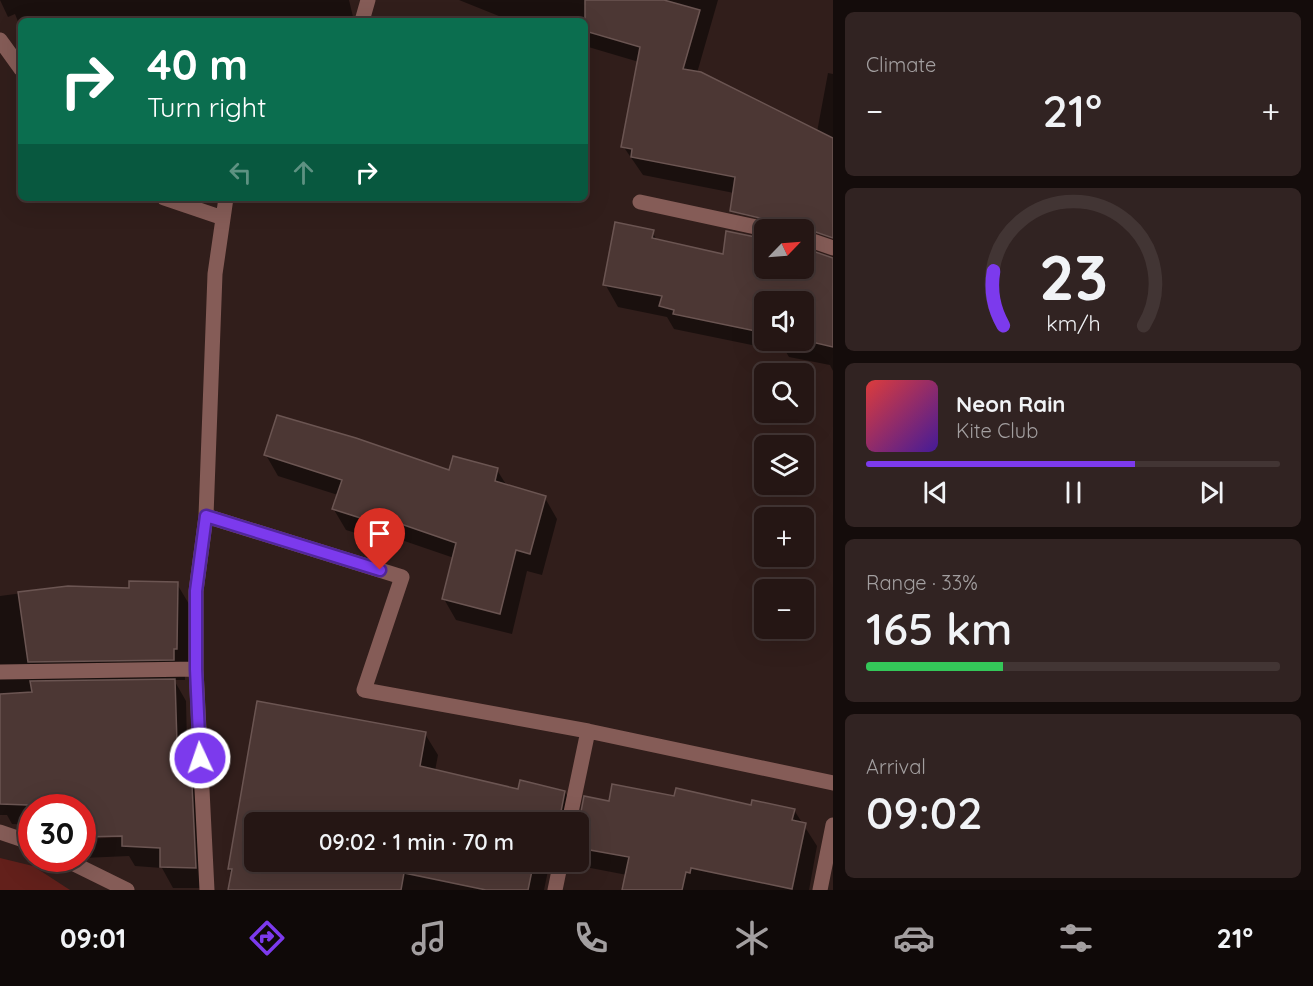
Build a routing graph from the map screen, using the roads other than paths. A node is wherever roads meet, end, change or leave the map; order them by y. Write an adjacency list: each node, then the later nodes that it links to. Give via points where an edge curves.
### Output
1 (368, 0): 2 (street)
2 (363, 18)
3 (0, 40): 4 (street)
4 (18, 65)
5 (173, 201): 8 (street)
6 (226, 201): 8 (street)
7 (640, 202): 9 (street)
8 (223, 218): 12 (street, via 215,274)
9 (754, 227)
10 (814, 241): 11 (street)
11 (833, 248)
12 (206, 516): 13 (street, via 196,591); 15 (street, via 402,577 364,690)
13 (196, 669): 14 (street); 24 (street)
14 (0, 672)
15 (588, 731): 16 (street); 17 (street)
16 (833, 783)
17 (571, 812)
18 (833, 825): 26 (street)
19 (0, 832): 20 (street)
20 (18, 838)
21 (90, 872): 23 (street)
22 (559, 872): 25 (street)
23 (125, 890)
24 (207, 890)
25 (555, 890)
26 (820, 890)

